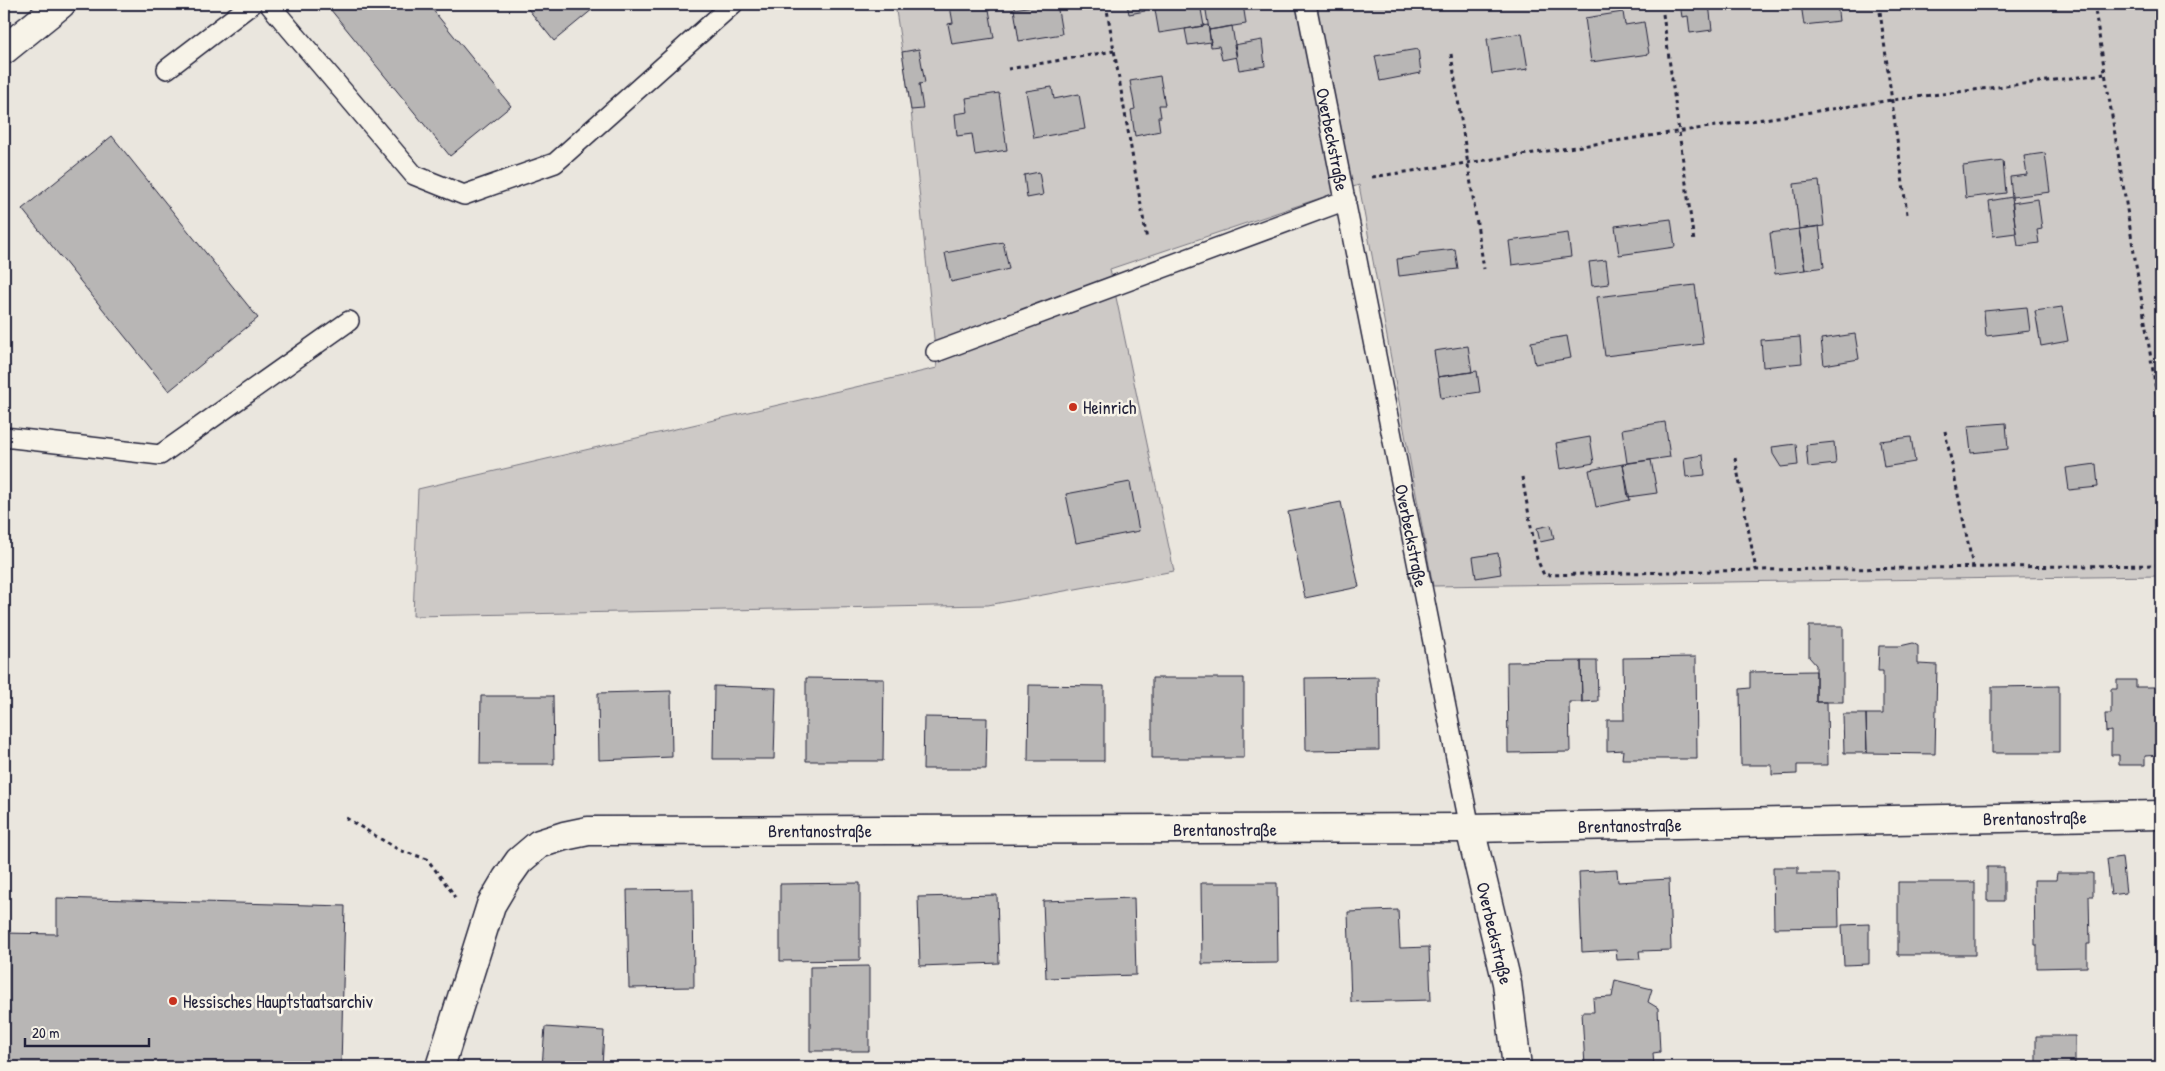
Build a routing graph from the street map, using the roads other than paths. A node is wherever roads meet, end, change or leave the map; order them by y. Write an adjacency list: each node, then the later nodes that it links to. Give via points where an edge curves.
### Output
1 (61, 4): 6 (street)
2 (252, 4): 7 (lane)
3 (269, 4): 4 (lane, via 414,175 464,195 555,163)
4 (733, 4)
5 (1306, 4): 8 (lane, Overbeckstraße)
6 (4, 50)
7 (167, 68)
8 (1344, 191): 10 (lane); 13 (lane, Overbeckstraße)
9 (349, 321): 11 (lane, via 160,455)
10 (936, 352)
11 (4, 437)
12 (2161, 815): 13 (street, Brentanostraße)
13 (1470, 828): 14 (street, Brentanostraße, via 588,831 564,836 539,844 519,861 491,905); 15 (street, Overbeckstraße, via 1507,983)
14 (440, 1067)
15 (1517, 1067)

